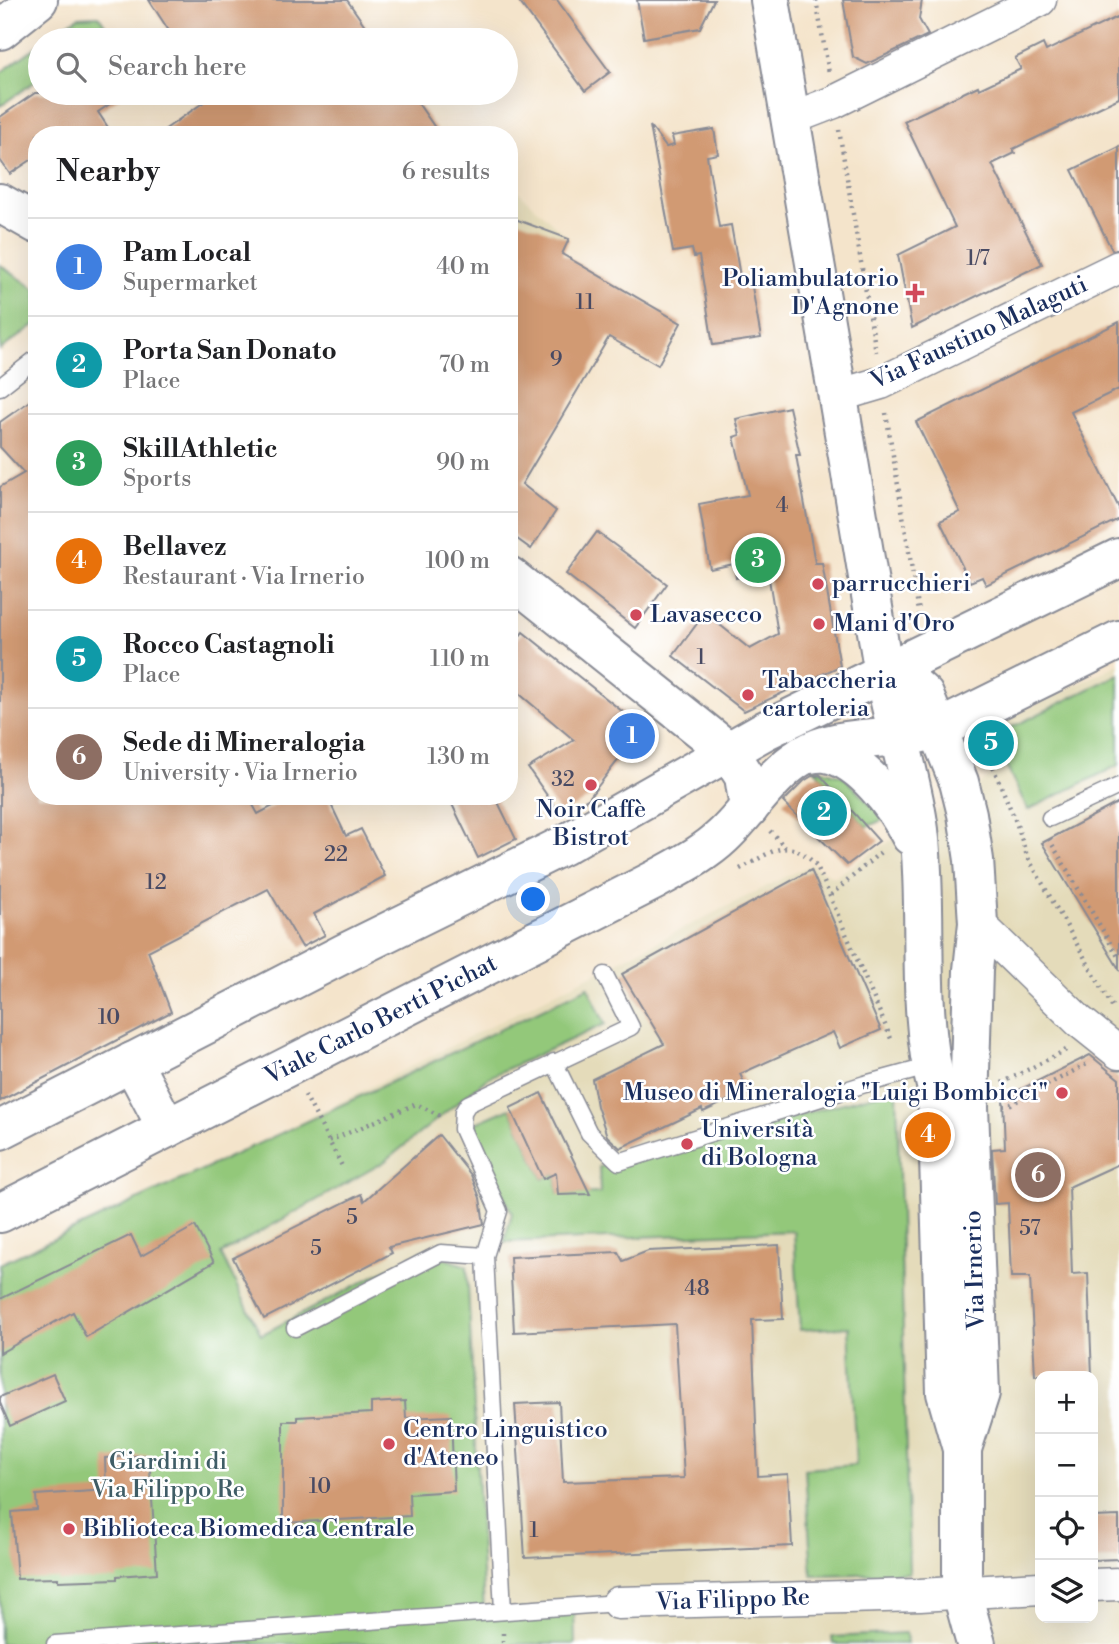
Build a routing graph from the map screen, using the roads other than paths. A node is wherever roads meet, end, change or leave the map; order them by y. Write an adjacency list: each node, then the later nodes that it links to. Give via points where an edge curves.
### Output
1 (31, 0): 5 (main road)
2 (38, 0): 6 (main road)
3 (770, 0): 7 (main road, Via Faustino Malaguti)
4 (1040, 0): 7 (street, via 834,102)
5 (0, 16)
6 (0, 30)
7 (790, 119): 13 (main road, Via Faustino Malaguti)
8 (0, 203): 9 (main road)
9 (28, 219)
10 (1119, 267): 13 (street, Via Faustino Malaguti, via 881,383)
11 (28, 365): 12 (lane)
12 (0, 387)
13 (837, 396): 17 (main road, Via Faustino Malaguti)
14 (1119, 558): 17 (main road)
15 (518, 583): 20 (main road)
16 (1119, 640): 18 (main road)
17 (884, 673): 18 (main road, via 915,684); 19 (main road, Via Faustino Malaguti); 20 (main road)
18 (939, 729): 19 (main road); 26 (main road, via 967,814)
19 (899, 738): 21 (main road, via 841,742); 25 (main road, Via Faustino Malaguti, via 919,830)
20 (727, 750): 23 (main road, via 744,776); 29 (main road, via 562,846)
21 (803, 755): 23 (main road, Viale Carlo Berti Pichat); 25 (main road, via 827,753 855,766 869,779 895,807)
22 (1119, 786): 24 (lane)
23 (749, 808): 32 (main road, Viale Carlo Berti Pichat, via 703,853 655,880)
24 (1050, 818)
25 (920, 864): 31 (main road, via 924,996)
26 (978, 923): 28 (street, via 1079,1021); 31 (main road, via 973,970 953,1026)
27 (604, 975): 30 (lane, via 631,1027)
28 (1107, 1056)
29 (132, 1062): 32 (main road); 33 (main road)
30 (554, 1062): 31 (lane, via 589,1133 619,1162 865,1084); 35 (lane, via 468,1104 463,1112 463,1129 499,1211)
31 (948, 1081): 40 (main road, Via Irnerio, via 946,1393 962,1449)
32 (167, 1128): 34 (main road, Viale Carlo Berti Pichat)
33 (0, 1130)
34 (0, 1213)
35 (485, 1256): 36 (lane, via 441,1254); 42 (lane)
36 (295, 1328)
37 (1119, 1584): 38 (street)
38 (1098, 1585)
39 (1035, 1588): 40 (street, Via Filippo Re)
40 (962, 1593): 41 (street, Via Filippo Re); 44 (main road, Via Irnerio); 45 (main road, Via Irnerio)
41 (618, 1603): 42 (lane, Via Filippo Re)
42 (503, 1611): 43 (lane, Via Filippo Re)
43 (55, 1644)
44 (946, 1644)
45 (976, 1644)

